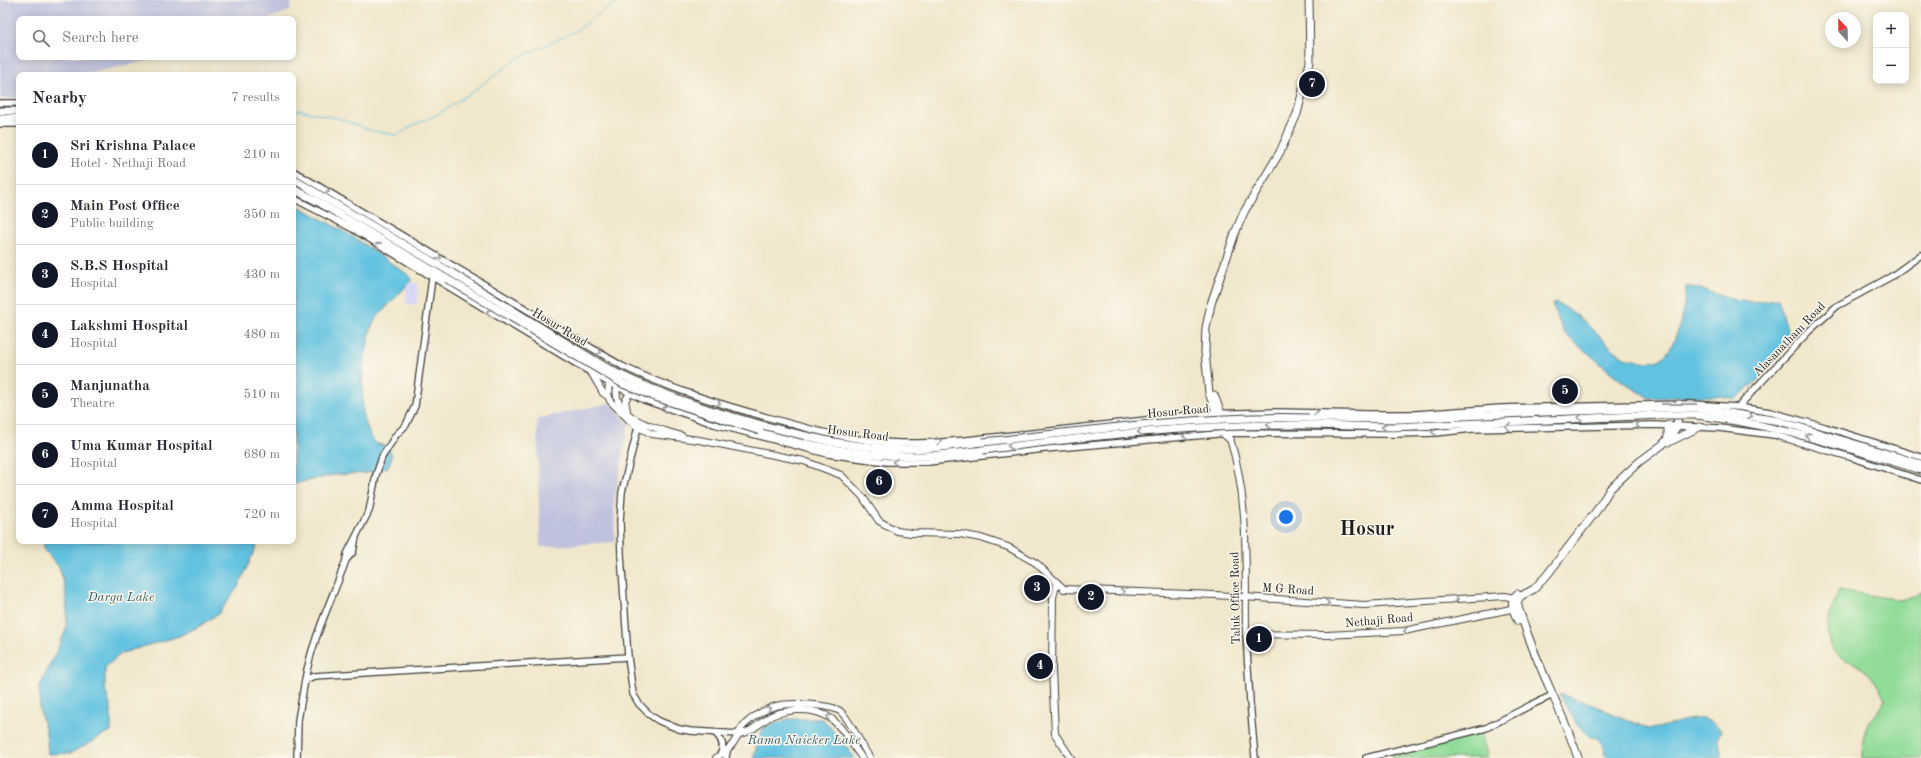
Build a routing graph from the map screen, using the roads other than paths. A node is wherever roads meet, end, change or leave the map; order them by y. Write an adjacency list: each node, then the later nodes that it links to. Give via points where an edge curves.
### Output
1 (1309, 0): 30 (highway, via 1310,62 1297,114 1280,152 1244,212 1229,247 1211,304 1205,352 1209,393)
2 (0, 103): 3 (street)
3 (16, 103)
4 (0, 111): 5 (highway)
5 (16, 111)
6 (0, 118): 7 (highway)
7 (16, 118)
8 (0, 124): 9 (street)
9 (16, 124)
10 (296, 174): 17 (street, one-way to 17)
11 (296, 181): 15 (highway, Hosur Road)
12 (296, 190): 15 (highway, Hosur Road)
13 (296, 200): 16 (street, one-way to 13, via 353,229)
14 (1921, 255): 27 (street, Alasanatham Road, via 1892,276 1837,306 1808,332)
15 (449, 276): 41 (highway, Hosur Road, bridge, via 623,384); 42 (highway, Hosur Road, bridge, via 639,385 706,409)
16 (432, 278): 19 (street, one-way to 16); 56 (street, via 415,406 406,425 382,456 369,511 356,537 353,552 346,560 308,663)
17 (516, 303): 18 (street); 19 (street, via 512,314)
18 (531, 312): 20 (street, via 522,320); 39 (street, one-way to 39, via 622,366 657,382 710,401)
19 (500, 319): 20 (street)
20 (520, 330): 21 (street)
21 (591, 372): 22 (street); 25 (main road, via 603,393)
22 (609, 383): 23 (street); 25 (main road)
23 (616, 387): 24 (street); 32 (main road, via 616,398)
24 (630, 393): 32 (main road, via 625,404); 41 (street, one-way to 24, via 670,409)
25 (609, 397): 35 (main road, via 612,404)
26 (1679, 404): 27 (street); 31 (street); 37 (highway)
27 (1738, 407): 46 (street, via 1770,412 1818,425)
28 (1661, 412): 29 (highway, bridge); 31 (highway, Hosur Road); 34 (highway, Hosur Road, one-way to 34)
29 (1696, 412): 47 (highway, one-way to 47, via 1732,412 1785,423); 48 (highway, one-way to 29, via 1787,430)
30 (1218, 413): 31 (street, one-way to 31); 39 (street, one-way to 30, via 900,443 991,437); 40 (highway)
31 (1484, 413): 33 (highway, Hosur Road, via 1400,420)
32 (629, 414): 35 (main road)
33 (1308, 422): 34 (highway, Hosur Road, one-way to 33, via 1393,427); 45 (highway, Hosur Road, bridge, via 1273,417 1212,419)
34 (1480, 424): 36 (street, one-way to 34); 40 (street, one-way to 40, via 1436,433)
35 (639, 425): 50 (main road, via 652,434 699,440 804,461 841,475 862,496 879,521 896,531 960,534 981,538 1008,548 1036,563); 55 (street, via 622,492 620,521)
36 (1668, 425): 37 (street); 43 (highway)
37 (1677, 426): 38 (street); 43 (highway)
38 (1699, 427): 44 (highway); 49 (street, via 1774,435)
39 (816, 430): 42 (highway)
40 (1228, 435): 41 (street, one-way to 41, via 908,462 839,456); 51 (main road, Taluk Office Road, via 1237,461 1244,508)
41 (774, 438): 45 (highway, Hosur Road, via 875,454 927,456)
42 (815, 438): 45 (highway, Hosur Road, via 886,449)
43 (1668, 439): 44 (highway)
44 (1662, 445): 52 (highway, via 1610,489 1597,510 1534,590)
45 (983, 446)
46 (1921, 457)
47 (1921, 464)
48 (1921, 470)
49 (1921, 480)
50 (1057, 583): 51 (main road, M G Road, one-way to 51, via 1064,589); 65 (main road, via 1053,597 1052,670 1055,734)
51 (1246, 598): 52 (main road, M G Road, one-way to 52, via 1364,605); 54 (main road, Taluk Office Road)
52 (1516, 598): 53 (highway)
53 (1515, 608): 54 (main road, Nethaji Road, one-way to 54, via 1404,631 1327,635); 57 (highway, via 1520,626)
54 (1246, 634): 66 (street, Taluk Office Road)
55 (628, 657): 56 (street, via 314,676); 58 (street, via 633,694 650,715 679,729)
56 (305, 680): 62 (street, via 298,720)
57 (1553, 695): 60 (street, via 1486,728); 68 (highway)
58 (715, 733): 59 (street); 61 (street, via 723,746)
59 (739, 734): 61 (main road); 63 (main road, one-way to 59, via 835,721 814,710 775,714 747,733); 64 (main road, one-way to 64, via 741,728 754,717 782,703 831,706 841,712)
60 (1390, 756): 67 (street)
61 (721, 757)
62 (297, 758)
63 (862, 758)
64 (870, 758)
65 (1071, 758)
66 (1255, 758)
67 (1366, 758)
68 (1578, 758)

